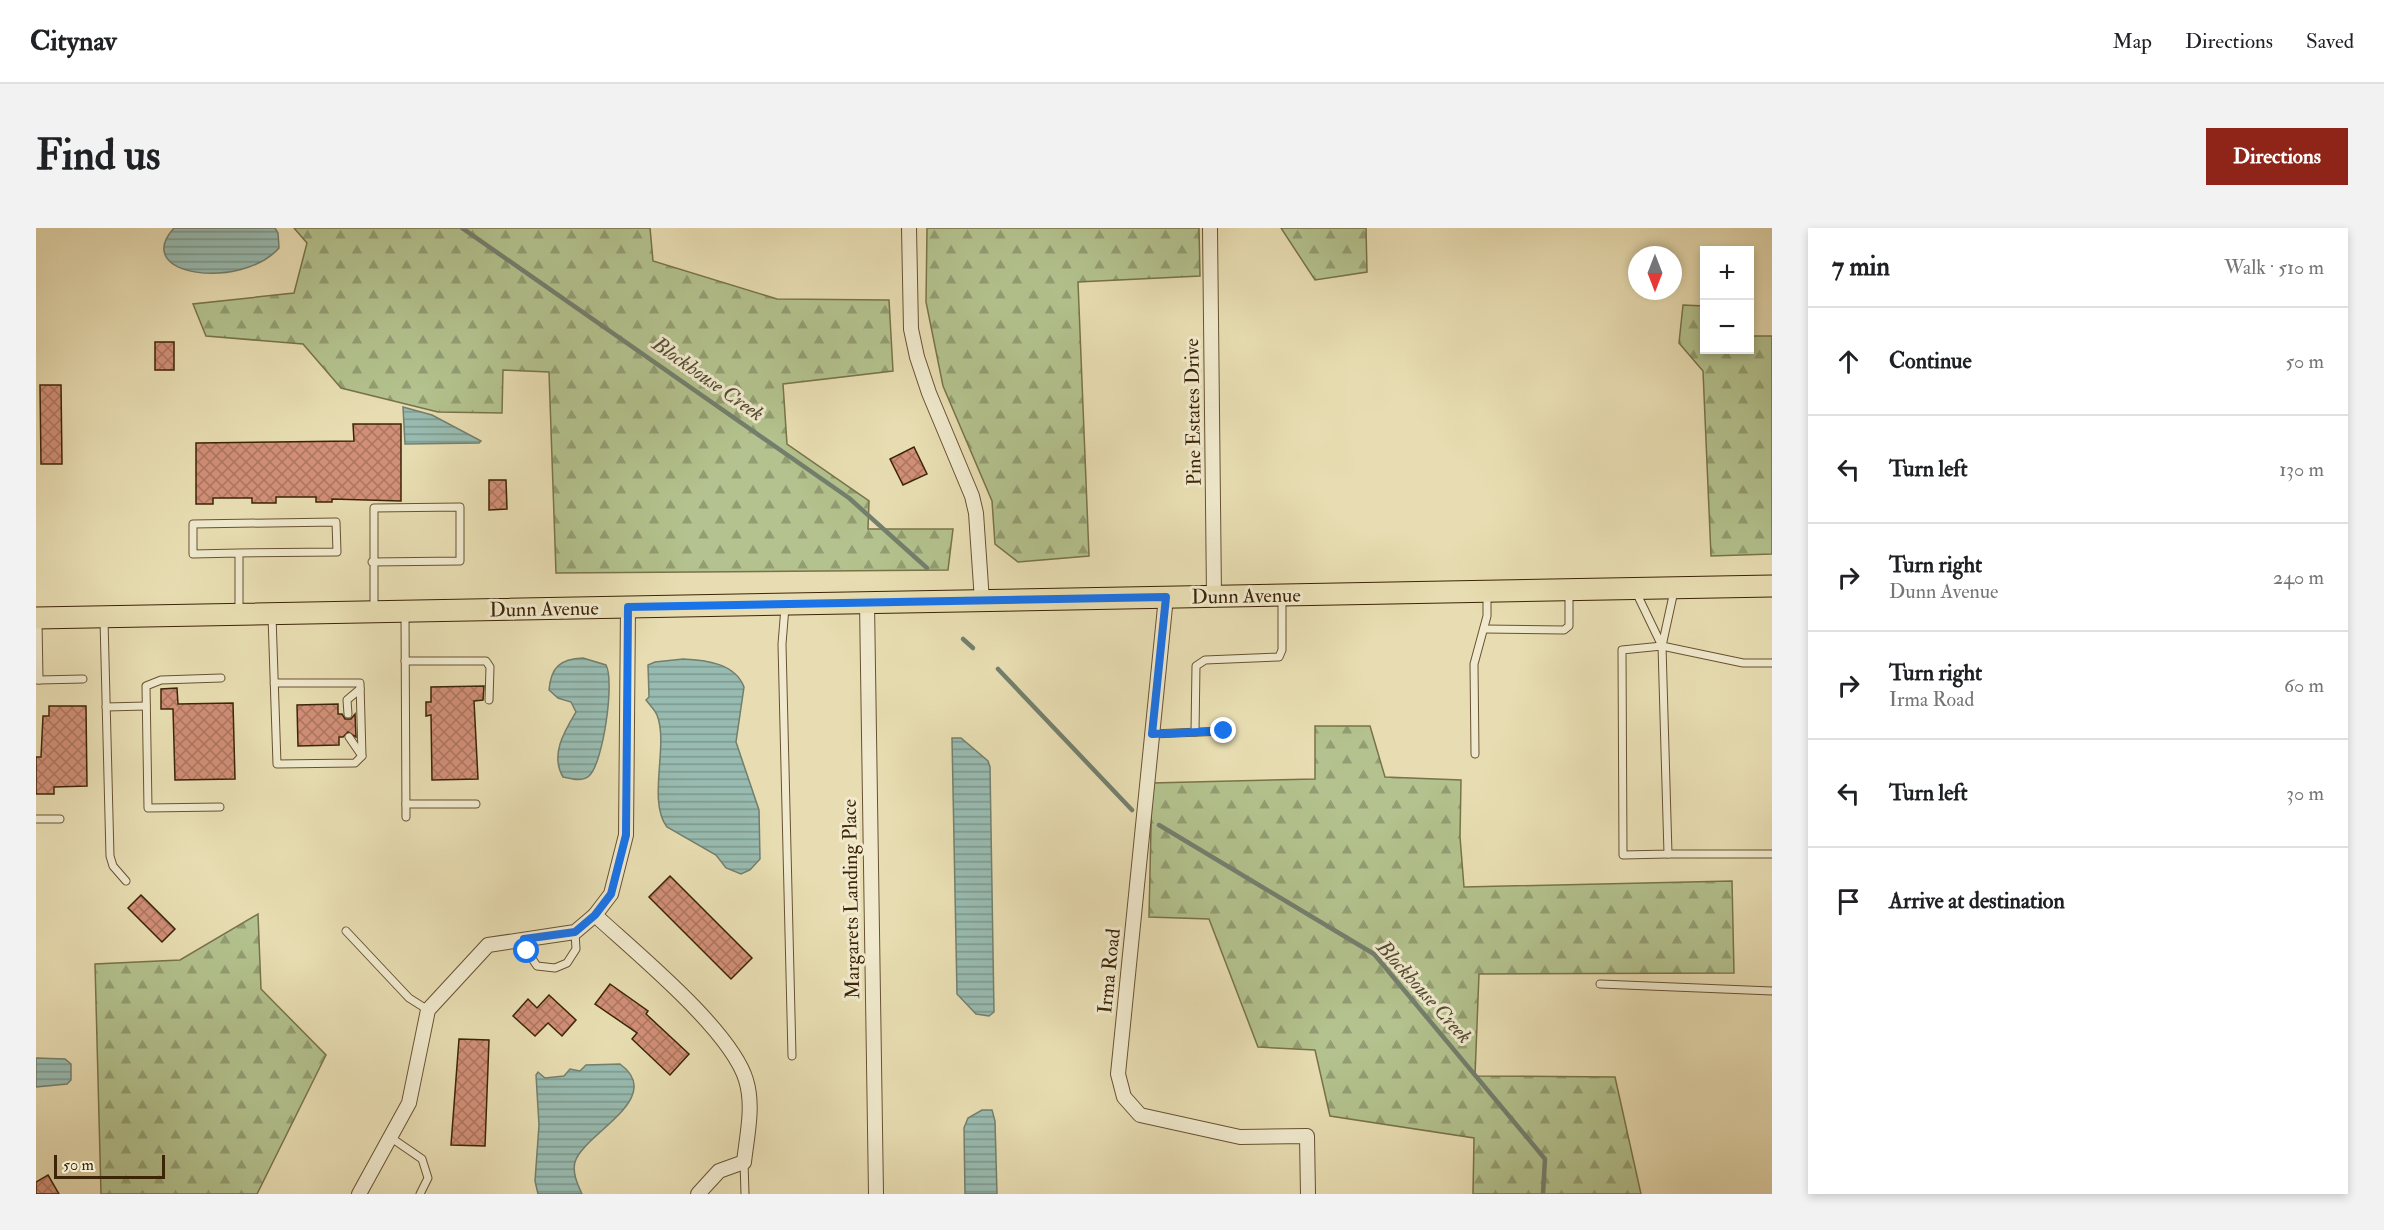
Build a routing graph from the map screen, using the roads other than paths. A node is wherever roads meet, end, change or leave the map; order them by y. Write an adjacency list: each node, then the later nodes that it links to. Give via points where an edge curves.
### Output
1 (909, 228): 13 (street, via 911,329 929,393 974,505)
2 (1210, 228): 11 (street, Pine Estates Drive)
3 (239, 553): 3 (lane, via 193,554 193,524 336,522 337,552); 20 (lane)
4 (372, 562): 4 (lane, via 374,508 460,507 460,561); 18 (lane)
5 (1772, 586): 7 (main road, Dunn Avenue)
6 (1634, 588): 7 (main road, Dunn Avenue); 8 (main road, Dunn Avenue); 24 (lane)
7 (1675, 588): 24 (lane)
8 (1569, 589): 9 (main road, Dunn Avenue); 23 (lane, via 1569,626 1564,630)
9 (1487, 591): 10 (main road, Dunn Avenue); 23 (lane)
10 (1282, 595): 11 (main road, Dunn Avenue); 37 (lane, via 1279,657 1205,660 1196,666)
11 (1214, 596): 12 (main road, Dunn Avenue)
12 (1166, 597): 13 (main road, Dunn Avenue); 38 (street, Irma Road)
13 (982, 601): 14 (main road, Dunn Avenue)
14 (867, 603): 15 (main road, Dunn Avenue); 65 (street, Margarets Landing Place)
15 (785, 605): 16 (main road, Dunn Avenue); 58 (lane)
16 (628, 607): 17 (main road, Dunn Avenue); 51 (street, via 626,835 611,894)
17 (405, 611): 18 (main road, Dunn Avenue); 25 (lane)
18 (374, 612): 19 (main road, Dunn Avenue)
19 (272, 614): 20 (main road, Dunn Avenue); 30 (lane)
20 (239, 615): 21 (main road, Dunn Avenue)
21 (104, 617): 22 (main road, Dunn Avenue); 34 (lane)
22 (37, 618): 29 (lane)
23 (1484, 629): 40 (lane, via 1474,664)
24 (1662, 646): 26 (lane, via 1743,663); 48 (lane); 48 (lane, via 1622,650 1623,855)
25 (405, 660): 32 (lane, via 486,661 490,667); 42 (lane)
26 (1772, 663)
27 (221, 678): 33 (lane, via 153,681 146,686)
28 (83, 679): 29 (lane)
29 (37, 680)
30 (274, 682): 31 (lane, via 360,683); 41 (lane, via 277,764 355,763)
31 (360, 689): 35 (lane, via 348,700); 41 (lane)
32 (489, 700)
33 (146, 706): 34 (lane); 44 (lane, via 148,808)
34 (106, 707): 50 (lane, via 110,856)
35 (348, 714)
36 (1224, 731): 37 (lane)
37 (1195, 732): 38 (lane)
38 (1152, 734): 66 (street, Irma Road, via 1118,1074 1120,1086 1140,1115 1240,1137 1307,1136)
39 (349, 737): 41 (lane)
40 (1475, 754)
41 (362, 756)
42 (406, 804): 43 (lane); 45 (lane)
43 (476, 804)
44 (220, 807)
45 (406, 817)
46 (36, 819): 47 (lane)
47 (60, 819)
48 (1668, 854): 49 (lane)
49 (1772, 854)
50 (126, 881)
51 (595, 915): 53 (street); 60 (street, via 725,1040 746,1079 750,1108)
52 (346, 931): 57 (lane, via 409,998)
53 (575, 932): 54 (street); 54 (lane, via 576,949 567,963 555,968 537,966)
54 (524, 939): 57 (street, via 488,945)
55 (1600, 984): 56 (lane)
56 (1772, 991)
57 (428, 1010): 59 (street, via 409,1103)
58 (792, 1056)
59 (390, 1137): 61 (street); 62 (lane, via 422,1160 428,1178)
60 (744, 1162): 63 (street, via 719,1171); 64 (lane)
61 (359, 1194)
62 (420, 1194)
63 (698, 1194)
64 (745, 1194)
65 (876, 1194)
66 (1308, 1194)

